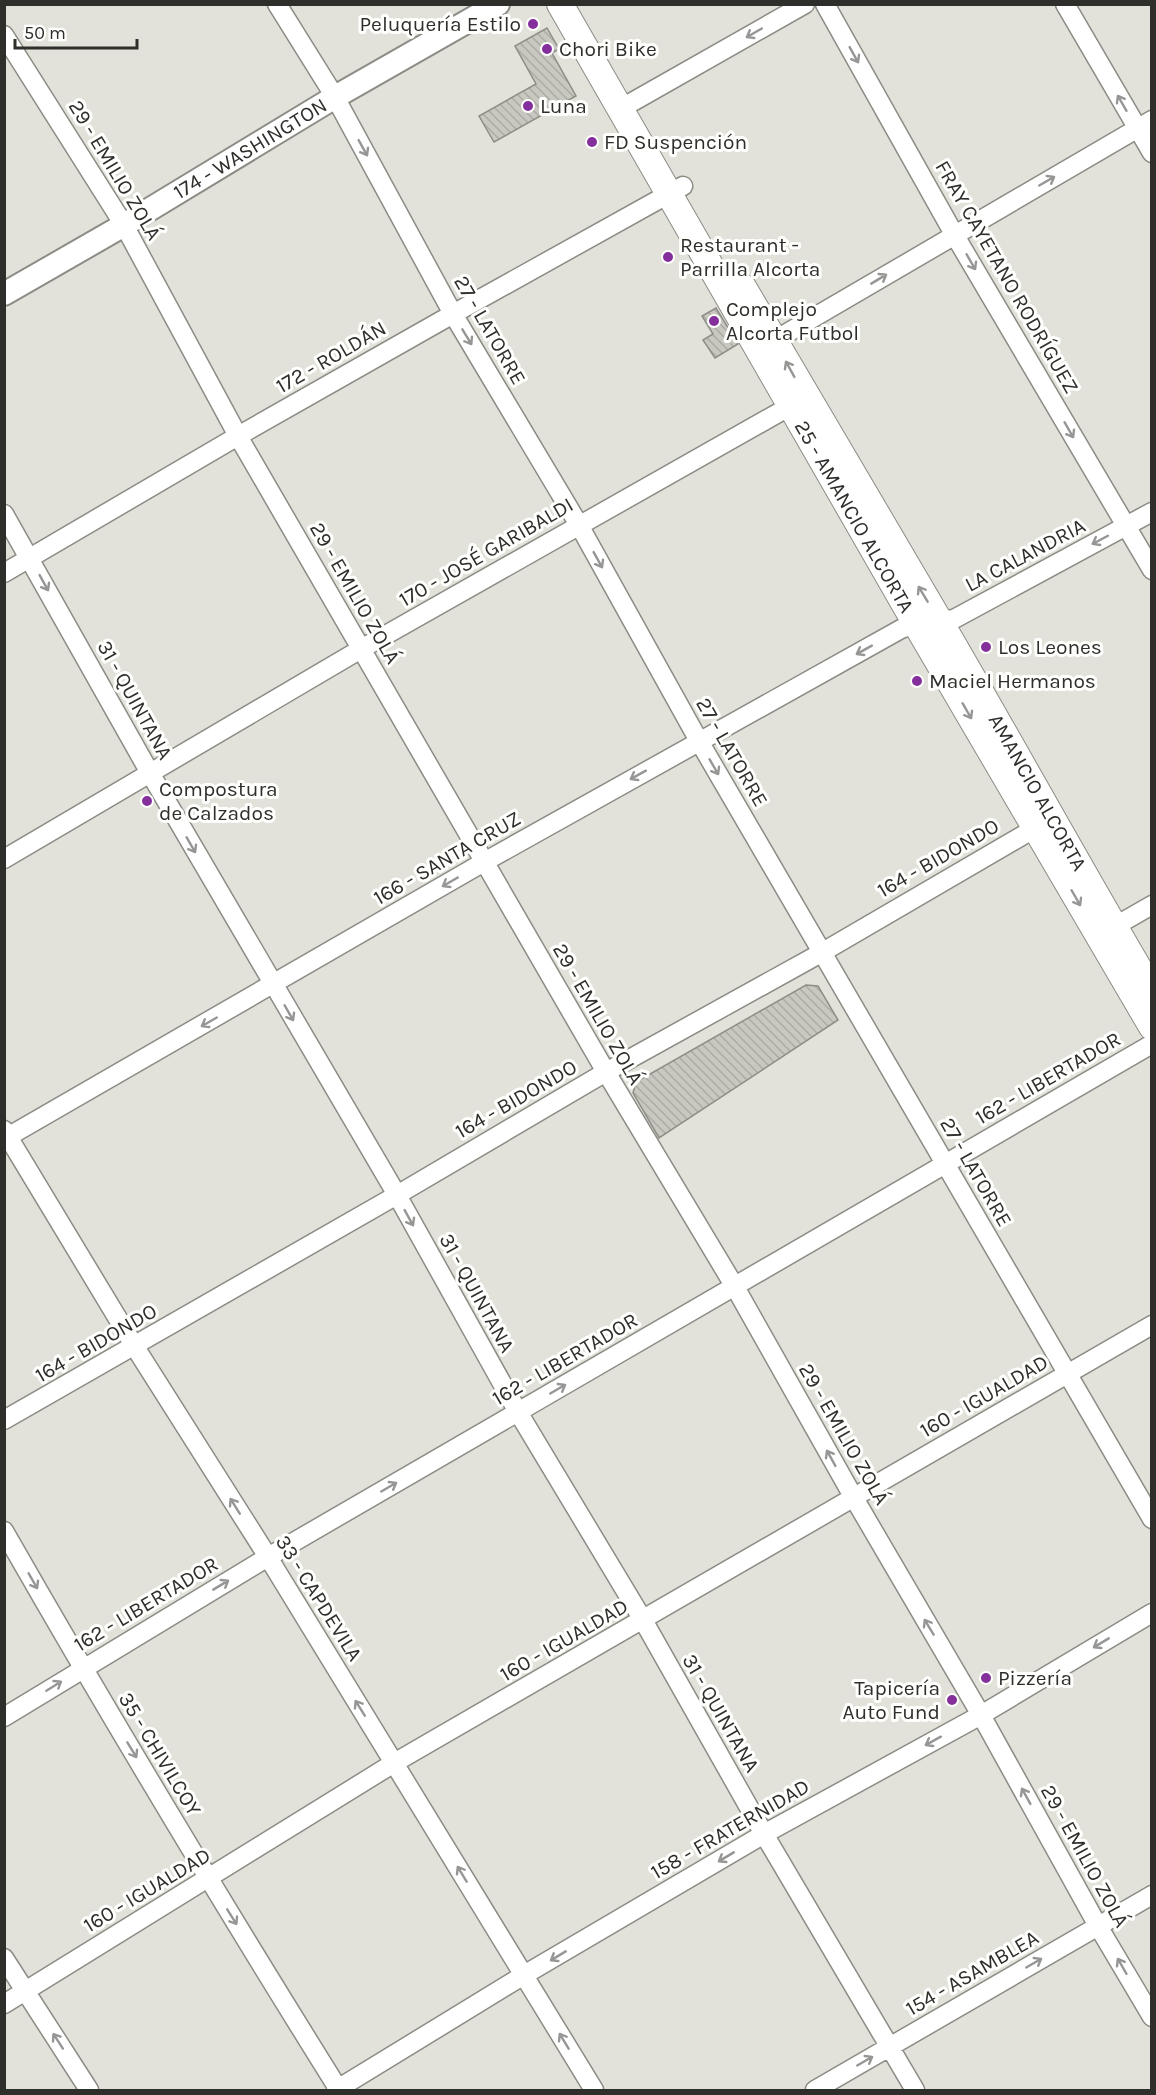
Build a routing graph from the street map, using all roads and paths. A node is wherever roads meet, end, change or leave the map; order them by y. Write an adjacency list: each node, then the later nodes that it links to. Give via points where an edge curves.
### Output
1 (277, 4): 9 (street, 27 - LATORRE)
2 (498, 4): 9 (street, 174 - WASHINGTON)
3 (560, 4): 10 (main road)
4 (578, 4): 10 (main road)
5 (804, 4): 10 (street, one-way to 10)
6 (825, 4): 15 (street, FRAY CAYETANO RODRÍGUEZ, one-way to 15)
7 (1065, 4): 11 (street, one-way to 7)
8 (4, 35): 14 (street, 29 - EMILIO ZOLÁ)
9 (335, 97): 14 (street, 174 - WASHINGTON); 17 (street, 27 - LATORRE, one-way to 17)
10 (627, 106): 13 (main road)
11 (1144, 125): 12 (street); 15 (street, one-way to 11)
12 (1152, 153)
13 (676, 190): 17 (street, 172 - ROLDÁN); 18 (main road, 25 - AMANCIO ALCORTA)
14 (124, 225): 16 (street, 174 - WASHINGTON); 20 (street, 29 - EMILIO ZOLÁ)
15 (954, 234): 18 (street, one-way to 15); 24 (street, FRAY CAYETANO RODRÍGUEZ, one-way to 24)
16 (4, 294)
17 (453, 314): 20 (street, 172 - ROLDÁN); 23 (street, 27 - LATORRE, one-way to 23)
18 (766, 345): 19 (main road, 25 - AMANCIO ALCORTA)
19 (798, 402): 23 (street, 170 - JOSÉ GARIBALDI); 28 (main road)
20 (238, 436): 25 (street, 172 - ROLDÁN); 29 (street, 29 - EMILIO ZOLÁ)
21 (1152, 512): 24 (street, LA CALANDRIA)
22 (4, 514): 25 (street, 31 - QUINTANA)
23 (579, 525): 29 (street, 170 - JOSÉ GARIBALDI); 30 (street, 27 - LATORRE, one-way to 30)
24 (1126, 526): 26 (street, FRAY CAYETANO RODRÍGUEZ); 28 (street, LA CALANDRIA, one-way to 28, via 954,619)
25 (30, 558): 27 (street, 172 - ROLDÁN); 31 (street, 31 - QUINTANA, one-way to 31)
26 (1152, 570)
27 (4, 573)
28 (928, 623): 30 (street, 166 - SANTA CRUZ, one-way to 30, via 901,629); 32 (main road, 25 - AMANCIO ALCORTA)
29 (361, 649): 31 (street, 170 - JOSÉ GARIBALDI); 34 (street, 29 - EMILIO ZOLÁ)
30 (699, 741): 34 (street, 166 - SANTA CRUZ, one-way to 34); 37 (street, 27 - LATORRE, one-way to 37)
31 (150, 773): 33 (street, 170 - JOSÉ GARIBALDI); 38 (street, 31 - QUINTANA, one-way to 38)
32 (1043, 823): 36 (main road, 25 - AMANCIO ALCORTA); 37 (street, 164 - BIDONDO)
33 (4, 859)
34 (484, 862): 38 (street, 166 - SANTA CRUZ, one-way to 38); 42 (street, 29 - EMILIO ZOLÁ)
35 (1152, 905): 36 (street)
36 (1106, 932): 39 (main road); 40 (main road, 25 - AMANCIO ALCORTA)
37 (821, 953): 42 (street, 164 - BIDONDO); 44 (street, 27 - LATORRE)
38 (273, 986): 43 (street, 166 - SANTA CRUZ, one-way to 43); 45 (street, 31 - QUINTANA, one-way to 45)
39 (1152, 991)
40 (1152, 1028)
41 (1152, 1044): 44 (street, 162 - LIBERTADOR)
42 (606, 1072): 45 (street, 164 - BIDONDO); 46 (street, 29 - EMILIO ZOLÁ)
43 (6, 1135): 48 (street, 33 - CAPDEVILA)
44 (945, 1164): 46 (street, 162 - LIBERTADOR); 49 (street, 27 - LATORRE)
45 (397, 1196): 48 (street, 164 - BIDONDO); 50 (street, 31 - QUINTANA, one-way to 50)
46 (735, 1287): 50 (street, 162 - LIBERTADOR, one-way to 46); 52 (street, 29 - EMILIO ZOLÁ, one-way to 46)
47 (1152, 1325): 49 (street, 160 - IGUALDAD)
48 (135, 1347): 51 (street, 164 - BIDONDO); 55 (street, 33 - CAPDEVILA, one-way to 48)
49 (1068, 1373): 52 (street, 160 - IGUALDAD); 53 (street, 27 - LATORRE)
50 (518, 1412): 55 (street, 162 - LIBERTADOR, one-way to 50); 57 (street, 31 - QUINTANA)
51 (4, 1420)
52 (854, 1498): 57 (street, 160 - IGUALDAD); 59 (street, 29 - EMILIO ZOLÁ, one-way to 52)
53 (1152, 1519)
54 (4, 1531): 58 (street, 35 - CHIVILCOY, one-way to 58)
55 (267, 1557): 58 (street, 162 - LIBERTADOR, one-way to 55); 61 (street, 33 - CAPDEVILA, one-way to 55)
56 (1152, 1613): 59 (street, 158 - FRATERNIDAD, one-way to 59)
57 (643, 1620): 61 (street, 160 - IGUALDAD); 62 (street, 31 - QUINTANA)
58 (83, 1668): 60 (street, 162 - LIBERTADOR, one-way to 58); 63 (street, 35 - CHIVILCOY, one-way to 63)
59 (981, 1715): 62 (street, 158 - FRATERNIDAD, one-way to 62); 65 (street, 29 - EMILIO ZOLÁ, one-way to 59)
60 (4, 1717)
61 (394, 1763): 63 (street, 160 - IGUALDAD); 67 (street, 33 - CAPDEVILA, one-way to 61)
62 (764, 1834): 67 (street, 158 - FRATERNIDAD, one-way to 67); 71 (street, 31 - QUINTANA)
63 (208, 1879): 68 (street, 160 - IGUALDAD); 72 (street, 35 - CHIVILCOY, one-way to 72)
64 (1152, 1895): 65 (street, 154 - ASAMBLEA)
65 (1098, 1926): 70 (street, 29 - EMILIO ZOLÁ, one-way to 65); 71 (street, 154 - ASAMBLEA, one-way to 65)
66 (4, 1958): 68 (street)
67 (524, 1975): 72 (street, 158 - FRATERNIDAD); 74 (street, 33 - CAPDEVILA, one-way to 67)
68 (25, 1991): 69 (street, 160 - IGUALDAD); 73 (street, one-way to 68)
69 (4, 2004)
70 (1152, 2016)
71 (889, 2047): 75 (street, 154 - ASAMBLEA, one-way to 71); 76 (street, 31 - QUINTANA)
72 (338, 2090)
73 (89, 2091)
74 (594, 2091)
75 (815, 2091)
76 (915, 2091)

